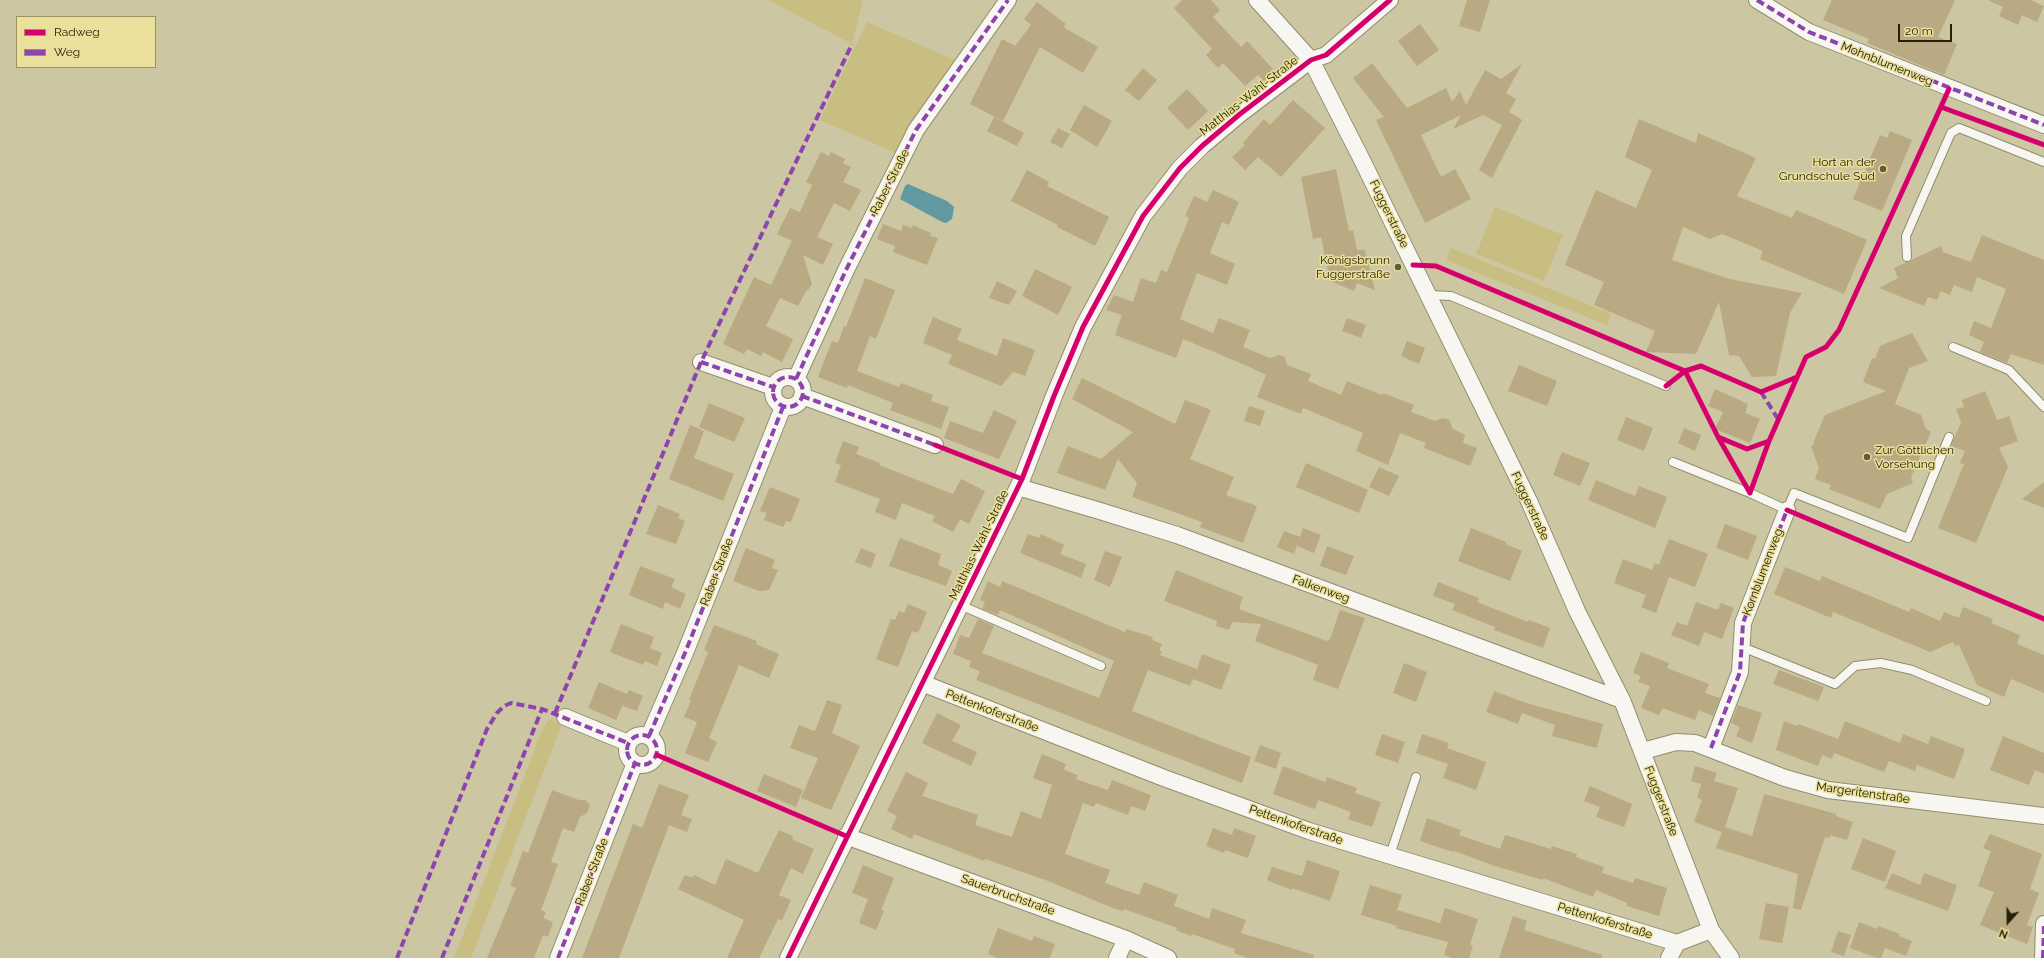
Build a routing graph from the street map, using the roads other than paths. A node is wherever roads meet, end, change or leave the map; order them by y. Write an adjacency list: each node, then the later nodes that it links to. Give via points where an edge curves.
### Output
1 (1008, 0): 12 (street, Raber Straße, via 916,130 846,270)
2 (1257, 0): 5 (street, Fuggerstraße)
3 (1390, 0): 5 (street, Matthias-Wahl-Straße, via 1326,55)
4 (1757, 0): 6 (street, Mohnblumenweg, via 1809,32)
5 (1311, 60): 9 (street, Fuggerstraße); 21 (street, Matthias-Wahl-Straße, via 1202,146 1180,168 1143,216 1077,340)
6 (2044, 125)
7 (2044, 162): 8 (lane, via 1959,128 1951,134 1906,236)
8 (1908, 257)
9 (1428, 295): 13 (lane, via 1451,296); 27 (street, Fuggerstraße, via 1529,501 1577,611)
10 (1953, 347): 17 (lane, via 2009,370)
11 (701, 362): 14 (street)
12 (796, 379): 14 (street, via 781,378); 15 (street, via 802,387)
13 (1666, 386)
14 (773, 387): 16 (street, via 772,396)
15 (802, 396): 16 (street, via 801,401 793,407); 19 (street)
16 (783, 407): 30 (street, Raber Straße, via 685,653)
17 (2044, 407)
18 (1949, 438): 22 (lane, via 1908,538 1794,493)
19 (935, 445)
20 (1673, 462): 22 (lane)
21 (1018, 487): 23 (street, Matthias-Wahl-Straße); 27 (street, Falkenweg, via 1177,535)
22 (1787, 510): 24 (street, Kornblumenweg, via 1743,623)
23 (960, 606): 25 (lane); 26 (street, Matthias-Wahl-Straße)
24 (1742, 647): 28 (lane, via 1835,684 1855,666 1881,663 1912,670); 32 (street, Kornblumenweg, via 1740,672)
25 (1101, 666)
26 (922, 683): 37 (street, Matthias-Wahl-Straße); 38 (street, Pettenkoferstraße, via 1213,796 1309,831)
27 (1622, 700): 33 (street, Fuggerstraße)
28 (1986, 701)
29 (565, 717): 31 (street)
30 (648, 736): 31 (street, via 640,734); 34 (street, via 656,744 657,754 647,764)
31 (628, 743): 34 (street, via 627,753)
32 (1711, 748): 33 (street, Margeritenstraße, via 1695,743 1676,742); 36 (street, Margeritenstraße, via 1785,778 1828,790)
33 (1643, 751): 40 (street, Fuggerstraße)
34 (635, 763): 43 (street, Raber Straße)
35 (1416, 777): 38 (lane)
36 (2044, 816)
37 (846, 836): 41 (street, Sauerbruchstraße); 44 (street, Matthias-Wahl-Straße)
38 (1390, 855): 42 (street, Pettenkoferstraße)
39 (2044, 924): 49 (street)
40 (1711, 930): 42 (street); 48 (street, Fuggerstraße)
41 (1126, 939): 45 (street); 46 (street, Sauerbruchstraße)
42 (1677, 943): 47 (street)
43 (558, 958)
44 (788, 958)
45 (1118, 958)
46 (1168, 958)
47 (1669, 958)
48 (1731, 958)
49 (2043, 958)

